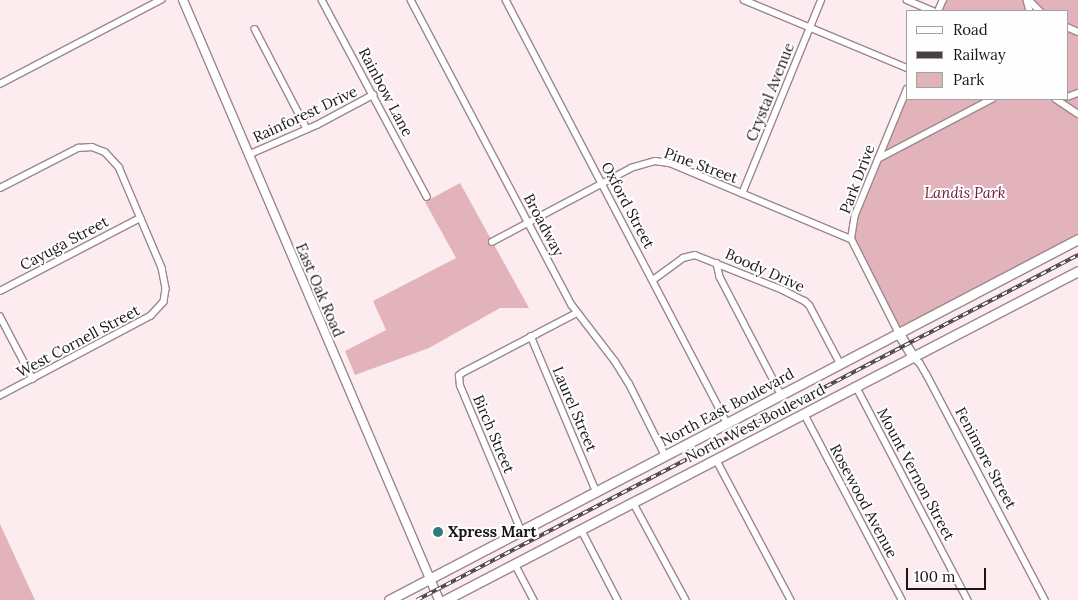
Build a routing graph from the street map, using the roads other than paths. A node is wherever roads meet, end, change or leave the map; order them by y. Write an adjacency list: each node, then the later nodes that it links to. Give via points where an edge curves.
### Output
1 (161, 0): 15 (street)
2 (182, 0): 22 (street, East Oak Road)
3 (322, 0): 17 (street, Rainbow Lane)
4 (411, 0): 29 (street, Broadway)
5 (506, 0): 24 (street, Oxford Street)
6 (744, 0): 12 (street)
7 (821, 0): 12 (street, Crystal Avenue)
8 (906, 0): 10 (street)
9 (1028, 0): 11 (street)
10 (931, 10)
11 (1039, 10)
12 (809, 28): 14 (street); 26 (street, Crystal Avenue)
13 (255, 29): 21 (street)
14 (906, 68)
15 (0, 84)
16 (906, 91): 23 (street, Park Drive)
17 (374, 95): 21 (street, Rainforest Drive); 27 (street, Rainbow Lane)
18 (990, 100): 23 (street)
19 (1057, 100): 20 (street)
20 (1078, 114)
21 (307, 129): 22 (street, Rainforest Drive)
22 (248, 155): 56 (street, East Oak Road)
23 (878, 159): 30 (street, Park Drive, via 856,215)
24 (602, 184): 26 (street, Pine Street, via 640,164 660,161); 29 (street, Pine Street); 35 (street, Oxford Street)
25 (0, 188): 28 (street, West Cornell Street, via 70,151 92,147 115,161)
26 (742, 194): 30 (street, Pine Street)
27 (427, 197)
28 (140, 218): 36 (street, Cayuga Street); 43 (street, West Cornell Street, via 164,275 164,302 151,316)
29 (529, 223): 32 (street, Pine Street); 37 (street, Broadway)
30 (851, 239): 39 (street)
31 (1078, 239): 39 (main road, North East Boulevard)
32 (492, 242)
33 (717, 262): 35 (street, Boody Drive, via 699,255 687,256); 42 (street, Boody Drive, via 805,301); 45 (street, via 720,277)
34 (1078, 271): 41 (main road, North West Boulevard)
35 (653, 280): 48 (street, Oxford Street)
36 (0, 291)
37 (577, 313): 40 (street); 49 (street, Broadway, via 615,360)
38 (0, 316): 43 (street)
39 (898, 332): 41 (main road, Fenimore Street); 42 (main road, North East Boulevard)
40 (532, 336): 51 (street, Laurel Street); 54 (street, Birch Street, via 462,373 458,380)
41 (913, 357): 44 (main road, North West Boulevard); 66 (street, Fenimore Street, via 927,375)
42 (840, 363): 45 (main road, North East Boulevard)
43 (33, 379): 46 (street, West Cornell Street)
44 (856, 386): 47 (main road, North West Boulevard); 65 (street, Mount Vernon Street)
45 (781, 394): 48 (main road, North East Boulevard)
46 (0, 396)
47 (804, 413): 50 (main road, North West Boulevard); 64 (street, Rosewood Avenue)
48 (727, 422): 49 (main road, North East Boulevard)
49 (666, 455): 51 (main road, North East Boulevard)
50 (716, 459): 52 (main road, North West Boulevard); 63 (street)
51 (596, 491): 54 (main road, North East Boulevard)
52 (633, 502): 53 (main road, North West Boulevard); 62 (street)
53 (581, 529): 55 (main road, North West Boulevard); 61 (street)
54 (521, 531): 56 (main road, North East Boulevard)
55 (515, 564): 59 (main road, North West Boulevard); 60 (street)
56 (429, 579): 57 (main road, North East Boulevard); 58 (street, East Oak Road)
57 (389, 600)
58 (438, 600)
59 (445, 600)
60 (534, 600)
61 (618, 600)
62 (686, 600)
63 (791, 600)
64 (902, 600)
65 (968, 600)
66 (1045, 600)

